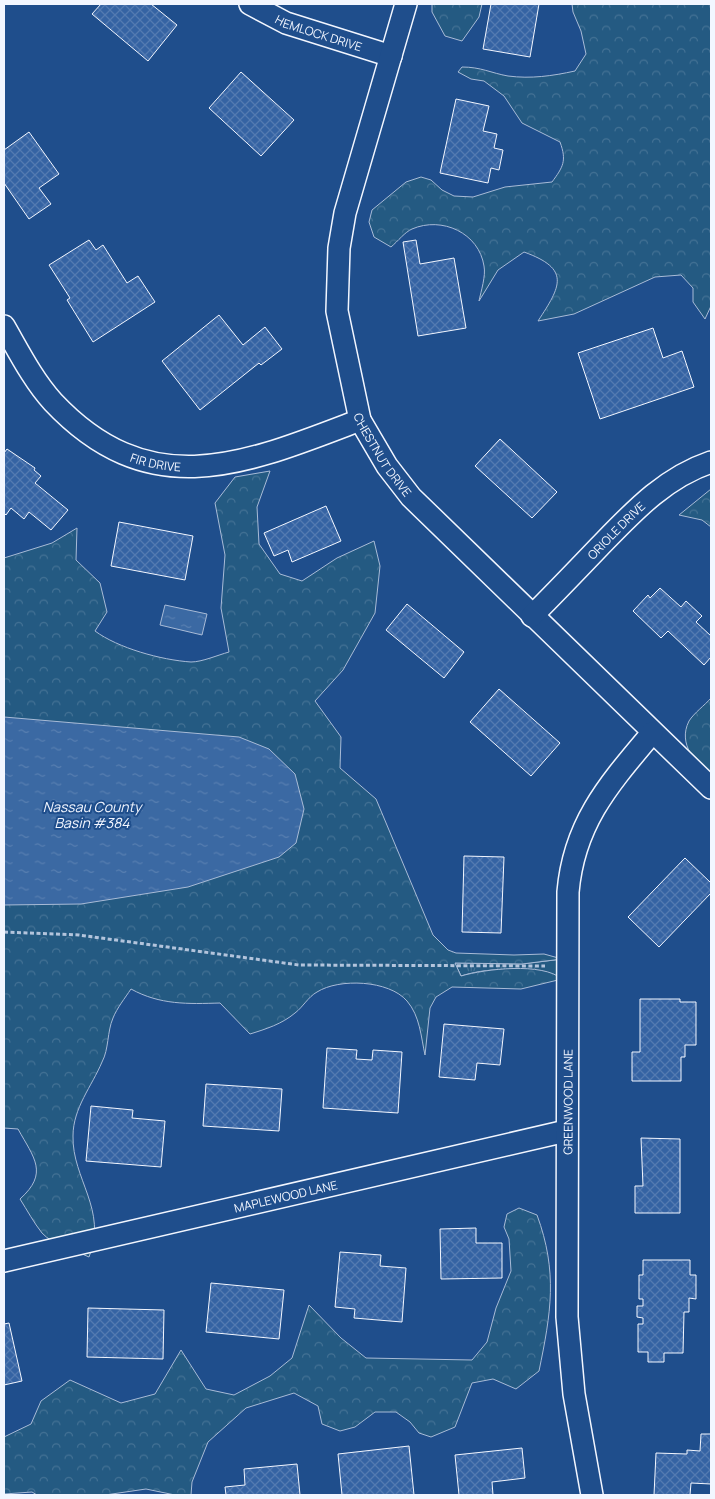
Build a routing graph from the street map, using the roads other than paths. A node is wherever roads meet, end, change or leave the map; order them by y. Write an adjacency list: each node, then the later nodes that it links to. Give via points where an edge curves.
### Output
1 (250, 4): 3 (street, HEMLOCK DRIVE, via 286,23)
2 (406, 4): 3 (street, CHESTNUT DRIVE)
3 (391, 56): 5 (street, CHESTNUT DRIVE, via 345,213 339,248 338,317)
4 (4, 326): 5 (street, FIR DRIVE, via 38,383 70,418 87,433 109,445 155,464 216,466 243,461 282,450)
5 (360, 420): 7 (street, CHESTNUT DRIVE, via 387,466 411,497)
6 (711, 462): 7 (street, ORIOLE DRIVE, via 687,471 639,506)
7 (532, 616): 8 (street, CHESTNUT DRIVE)
8 (652, 733): 9 (street, CHESTNUT DRIVE); 10 (street, GREENWOOD LANE, via 597,803 575,848 568,892)
9 (711, 788)
10 (566, 1131): 11 (street, MAPLEWOOD LANE); 12 (street, GREENWOOD LANE, via 567,1317 574,1394)
11 (4, 1261)
12 (592, 1495)

